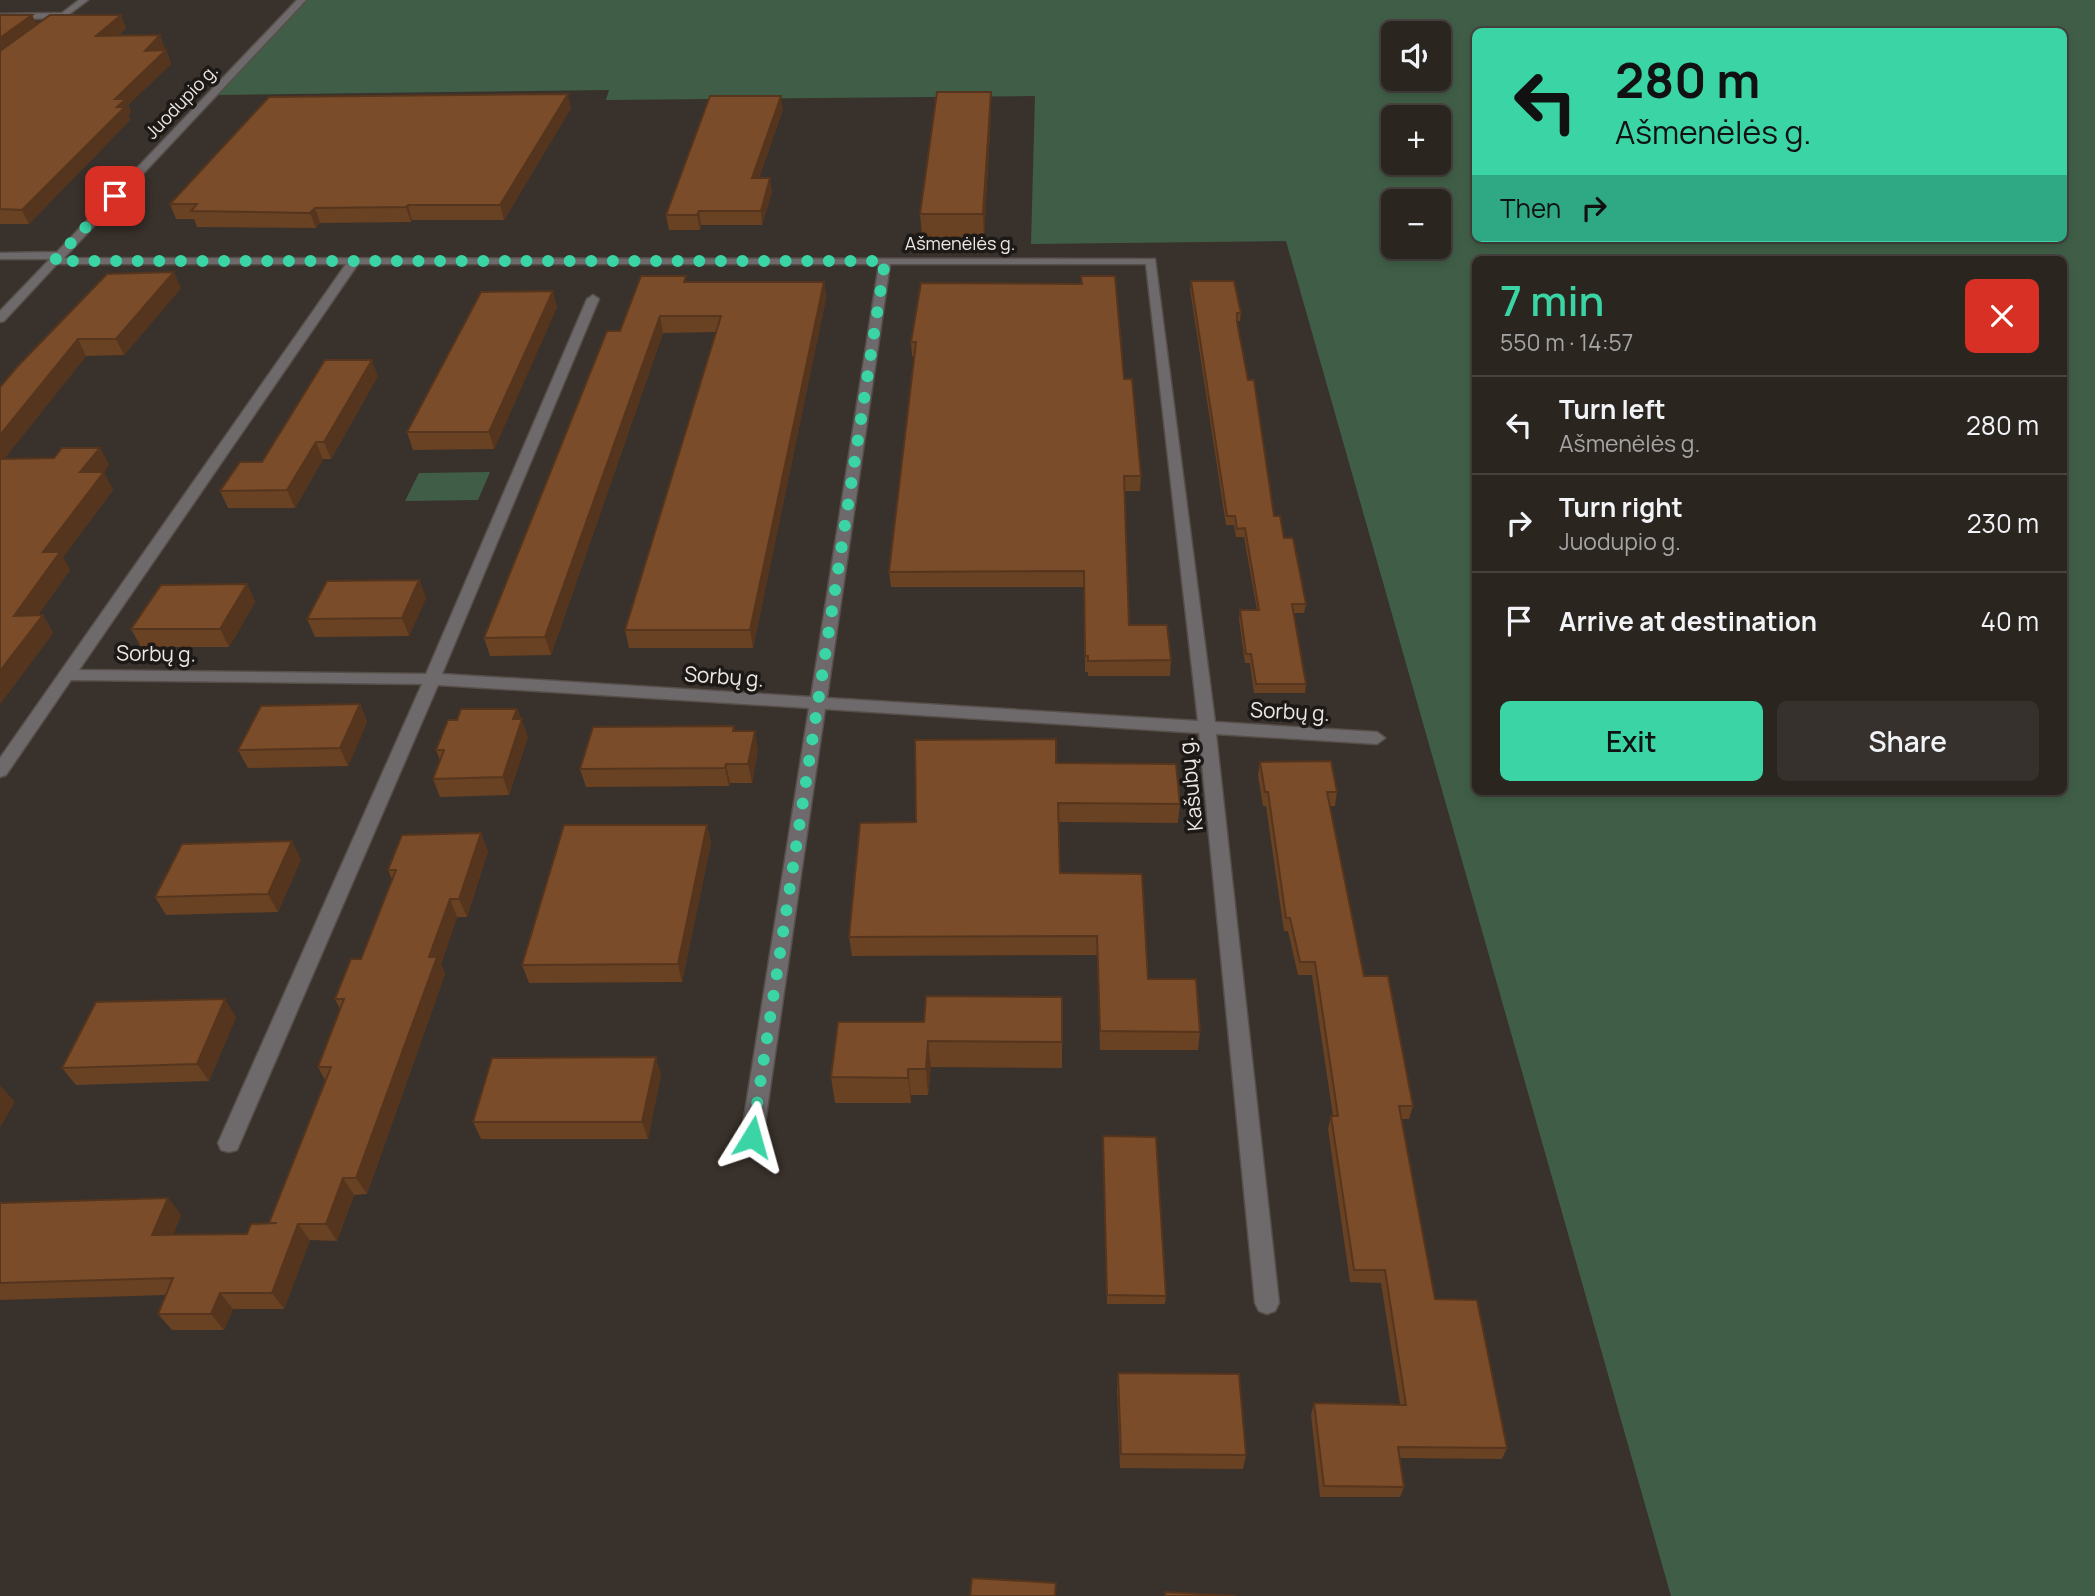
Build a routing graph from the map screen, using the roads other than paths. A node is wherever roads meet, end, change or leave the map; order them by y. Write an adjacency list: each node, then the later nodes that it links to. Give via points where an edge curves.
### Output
1 (84, 0): 3 (street)
2 (302, 0): 7 (street, Juodupio g.)
3 (64, 15): 4 (street); 5 (street)
4 (0, 17)
5 (34, 37)
6 (0, 256): 7 (street, Ašmenėlės g.)
7 (57, 258): 8 (street, Ašmenėlės g.); 12 (street, Juodupio g.)
8 (355, 260): 9 (street, Ašmenėlės g.); 13 (street)
9 (885, 261): 10 (street, Ašmenėlės g.); 15 (street)
10 (1152, 261): 16 (street, Kašubų g.)
11 (593, 299): 14 (street)
12 (0, 318)
13 (67, 675): 14 (street, Sorbų g.); 18 (street)
14 (432, 679): 15 (street, Sorbų g.); 20 (street)
15 (818, 705): 16 (street, Sorbų g.); 19 (street)
16 (1207, 729): 17 (street, Sorbų g.); 21 (street, Kašubų g.)
17 (1377, 738)
18 (0, 771)
19 (752, 1137)
20 (229, 1143)
21 (1267, 1303)

